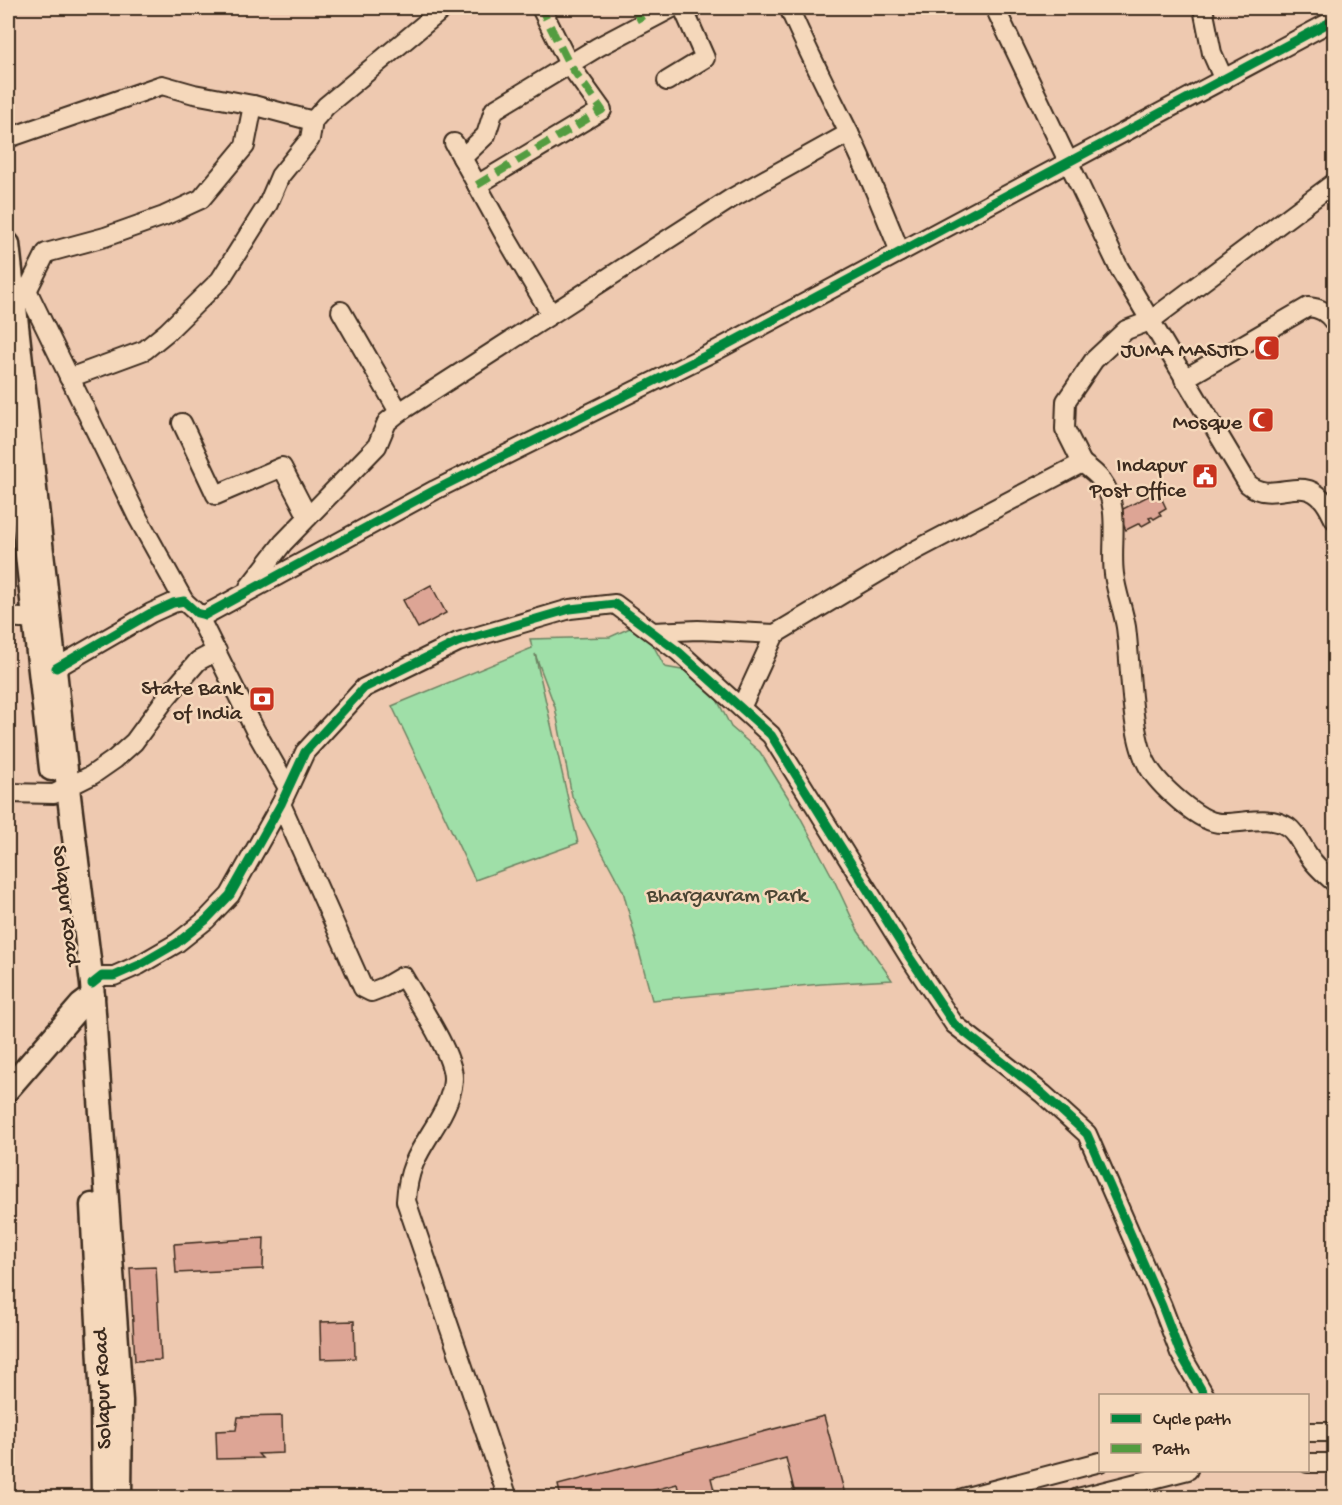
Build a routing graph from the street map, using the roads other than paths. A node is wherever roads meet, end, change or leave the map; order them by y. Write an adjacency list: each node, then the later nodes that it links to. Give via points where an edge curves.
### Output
1 (444, 8): 14 (street, via 326,105)
2 (541, 8): 10 (street)
3 (672, 8): 8 (street)
4 (683, 8): 12 (street, via 705,58)
5 (789, 8): 15 (street)
6 (995, 8): 17 (street)
7 (1203, 8): 11 (street, via 1212,53)
8 (638, 15): 10 (street)
9 (1335, 20): 11 (street)
10 (569, 64): 19 (street, via 494,110 486,135 458,150); 19 (street, via 602,110)
11 (1224, 80): 17 (street)
12 (667, 81)
13 (252, 105): 14 (street); 16 (street, via 162,85); 22 (street, via 245,146 201,200 105,237 46,253)
14 (313, 121): 27 (street, via 310,139 280,176 268,204 220,280 145,350)
15 (849, 133): 21 (street); 24 (street, via 732,198)
16 (8, 138)
17 (1068, 163): 21 (street); 25 (street)
18 (1335, 183): 25 (street)
19 (477, 185): 24 (street)
20 (8, 244): 22 (main road)
21 (900, 252): 36 (street, via 715,351 435,490)
22 (20, 289): 27 (street); 32 (main road)
23 (341, 311): 30 (street)
24 (551, 314): 30 (street)
25 (1149, 321): 28 (street); 33 (street, via 1126,330 1094,360 1066,401 1065,429)
26 (1335, 322): 28 (street, via 1328,314 1308,307)
27 (69, 378): 37 (street, via 138,518)
28 (1184, 379): 35 (street, via 1248,484 1267,493 1310,489)
29 (8, 386): 32 (main road, Solapur Road)
30 (399, 412): 34 (street, via 387,422 377,446)
31 (182, 423): 34 (street, via 216,495 282,467)
32 (19, 461): 39 (main road, Solapur Road)
33 (1082, 463): 41 (street, via 916,550); 48 (street, via 1103,481 1110,497 1114,573 1126,629 1135,722 1148,766 1189,809 1207,820 1219,824 1263,820 1289,827 1319,869)
34 (308, 517): 36 (street)
35 (1335, 519)
36 (244, 593): 37 (street, via 205,615)
37 (191, 608): 42 (street); 43 (street, via 173,603)
38 (8, 617): 39 (street)
39 (42, 618): 43 (main road); 45 (main road, Solapur Road)
40 (653, 632): 41 (street); 44 (street); 47 (street, via 615,604 570,609 458,642 364,688 305,752)
41 (775, 634): 44 (street)
42 (217, 651): 45 (street, via 198,661 134,742 107,764); 47 (street)
43 (56, 668): 45 (main road)
44 (741, 708): 52 (street, via 771,735 954,1024 1087,1134 1180,1353)
45 (61, 791): 46 (street); 49 (main road, Solapur Road)
46 (8, 793)
47 (284, 796): 49 (street, via 230,895 206,920 177,943 114,975 108,986); 63 (street, via 363,988 370,992 403,976 448,1057 453,1078 448,1100 421,1146 408,1179 406,1201)
48 (1335, 882)
49 (87, 995): 50 (main road, via 58,1012); 51 (main road); 53 (main road, Solapur Road)
50 (8, 1069)
51 (8, 1089)
52 (1204, 1394)
53 (111, 1401): 61 (main road, Solapur Road); 62 (main road)
54 (1309, 1432): 55 (street)
55 (1335, 1432)
56 (1309, 1463): 57 (street)
57 (1335, 1463)
58 (1094, 1464): 60 (street); 64 (street)
59 (1180, 1472): 60 (street)
60 (1085, 1496)
61 (103, 1497)
62 (120, 1497)
63 (508, 1497)
64 (963, 1497)

